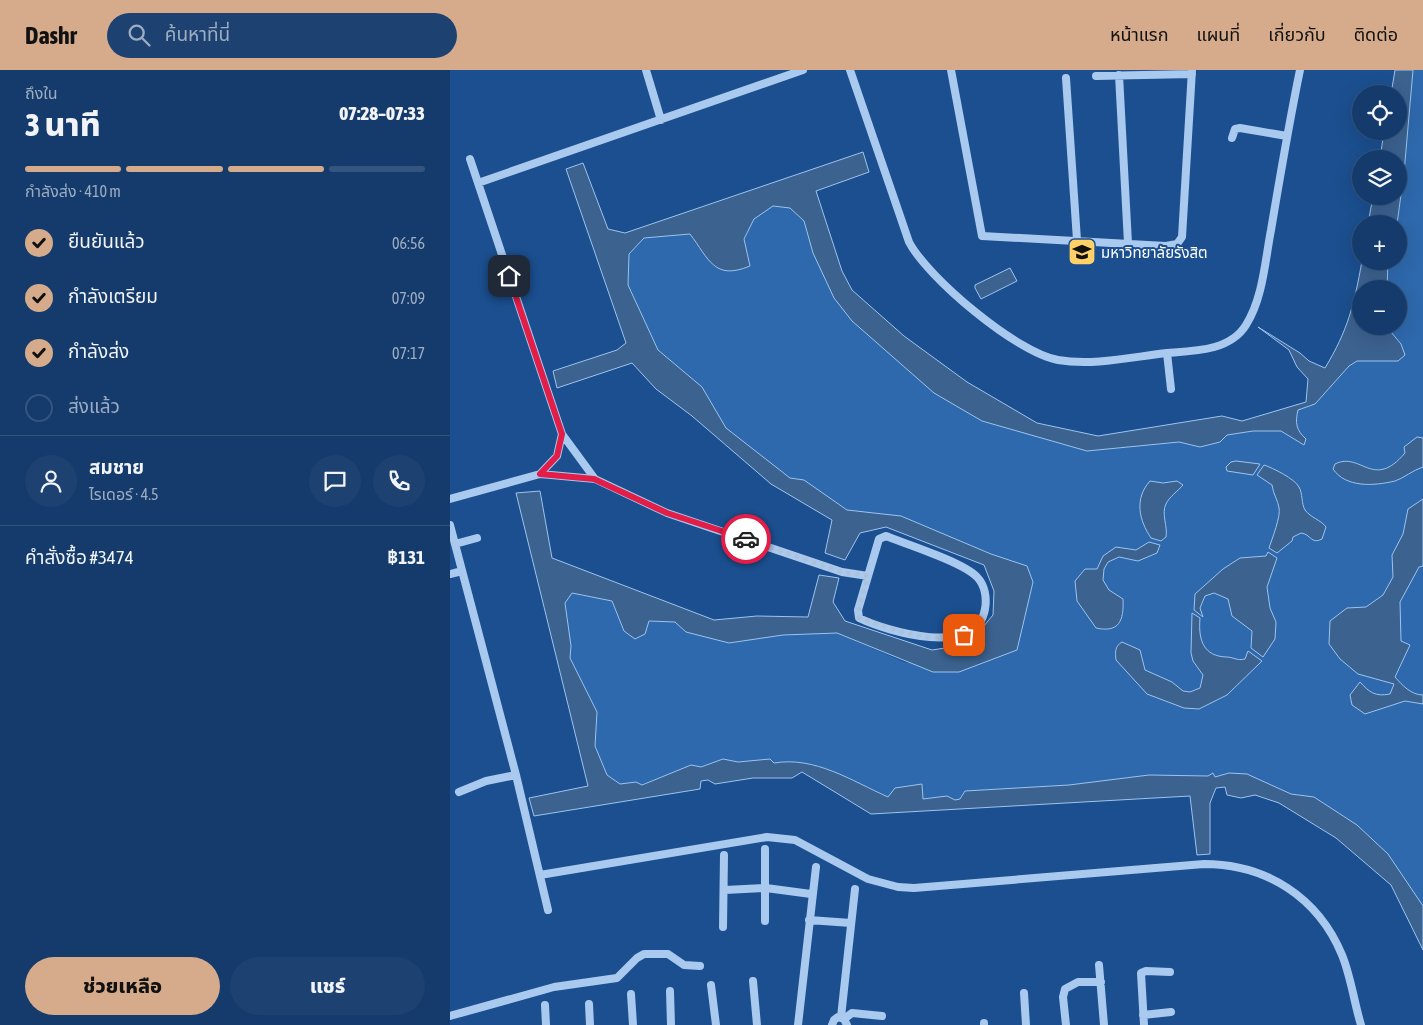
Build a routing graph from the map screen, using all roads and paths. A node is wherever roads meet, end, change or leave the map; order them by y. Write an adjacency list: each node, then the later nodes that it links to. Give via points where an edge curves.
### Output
1 (646, 70): 10 (street)
2 (803, 70): 10 (street)
3 (850, 70): 17 (street, via 909,242 924,266 951,292 1029,350 1057,360 1083,361)
4 (951, 70): 15 (street, via 982,236)
5 (1300, 70): 11 (street)
6 (1192, 72): 7 (street); 16 (street, via 1182,237 1180,242 1172,245)
7 (1119, 75): 8 (street); 16 (street)
8 (1096, 76)
9 (1066, 78): 15 (street)
10 (661, 120): 14 (street)
11 (1287, 136): 12 (street, via 1240,128 1235,130); 17 (street, via 1260,287 1247,324 1236,336 1219,345)
12 (1232, 138)
13 (470, 159): 14 (street)
14 (478, 183): 19 (street)
15 (1077, 240): 16 (street)
16 (1128, 243)
17 (1167, 353): 18 (street)
18 (1171, 390)
19 (562, 434): 20 (street, via 557,456); 21 (street)
20 (540, 474): 21 (street); 22 (street)
21 (594, 479): 28 (street, via 667,513 842,572)
22 (450, 499)
23 (450, 525): 25 (street)
24 (477, 538): 25 (street)
25 (455, 544): 26 (street)
26 (462, 571): 27 (street); 29 (street)
27 (450, 574)
28 (868, 576): 28 (street, via 879,539 886,536 973,573 983,585 985,612 971,630 957,637 906,633 859,618)
29 (516, 775): 30 (street, via 486,781); 34 (street)
30 (459, 792)
31 (765, 848): 35 (street)
32 (724, 856): 37 (street)
33 (816, 867): 38 (street)
34 (540, 875): 39 (street); 72 (street, via 767,837 795,840 868,879 914,888 1230,864 1278,881 1310,905 1333,936 1342,956)
35 (766, 888): 37 (street); 38 (street); 41 (street)
36 (855, 889): 42 (street)
37 (724, 890): 43 (street)
38 (811, 894): 40 (street)
39 (548, 910)
40 (809, 920): 42 (street); 66 (street)
41 (765, 921)
42 (851, 923): 59 (street)
43 (723, 927)
44 (1099, 965): 48 (street)
45 (700, 966): 57 (street, via 684,965 668,954 644,954 617,978 554,987)
46 (1170, 972): 56 (street, via 1141,973)
47 (753, 981): 65 (street)
48 (1101, 982): 69 (street, via 1078,982 1065,988); 70 (street)
49 (711, 985): 64 (street)
50 (670, 991): 63 (street)
51 (1024, 992): 68 (street)
52 (631, 994): 62 (street)
53 (588, 1004): 61 (street)
54 (545, 1006): 60 (street)
55 (1171, 1012): 56 (street)
56 (1143, 1015): 71 (street)
57 (450, 1016)
58 (882, 1016): 59 (street, via 852,1013)
59 (844, 1020): 67 (street, via 834,1020)
60 (546, 1025)
61 (590, 1025)
62 (633, 1025)
63 (671, 1025)
64 (716, 1025)
65 (756, 1025)
66 (798, 1025)
67 (832, 1025)
68 (1026, 1025)
69 (1066, 1025)
70 (1104, 1025)
71 (1144, 1025)
72 (1360, 1025)

